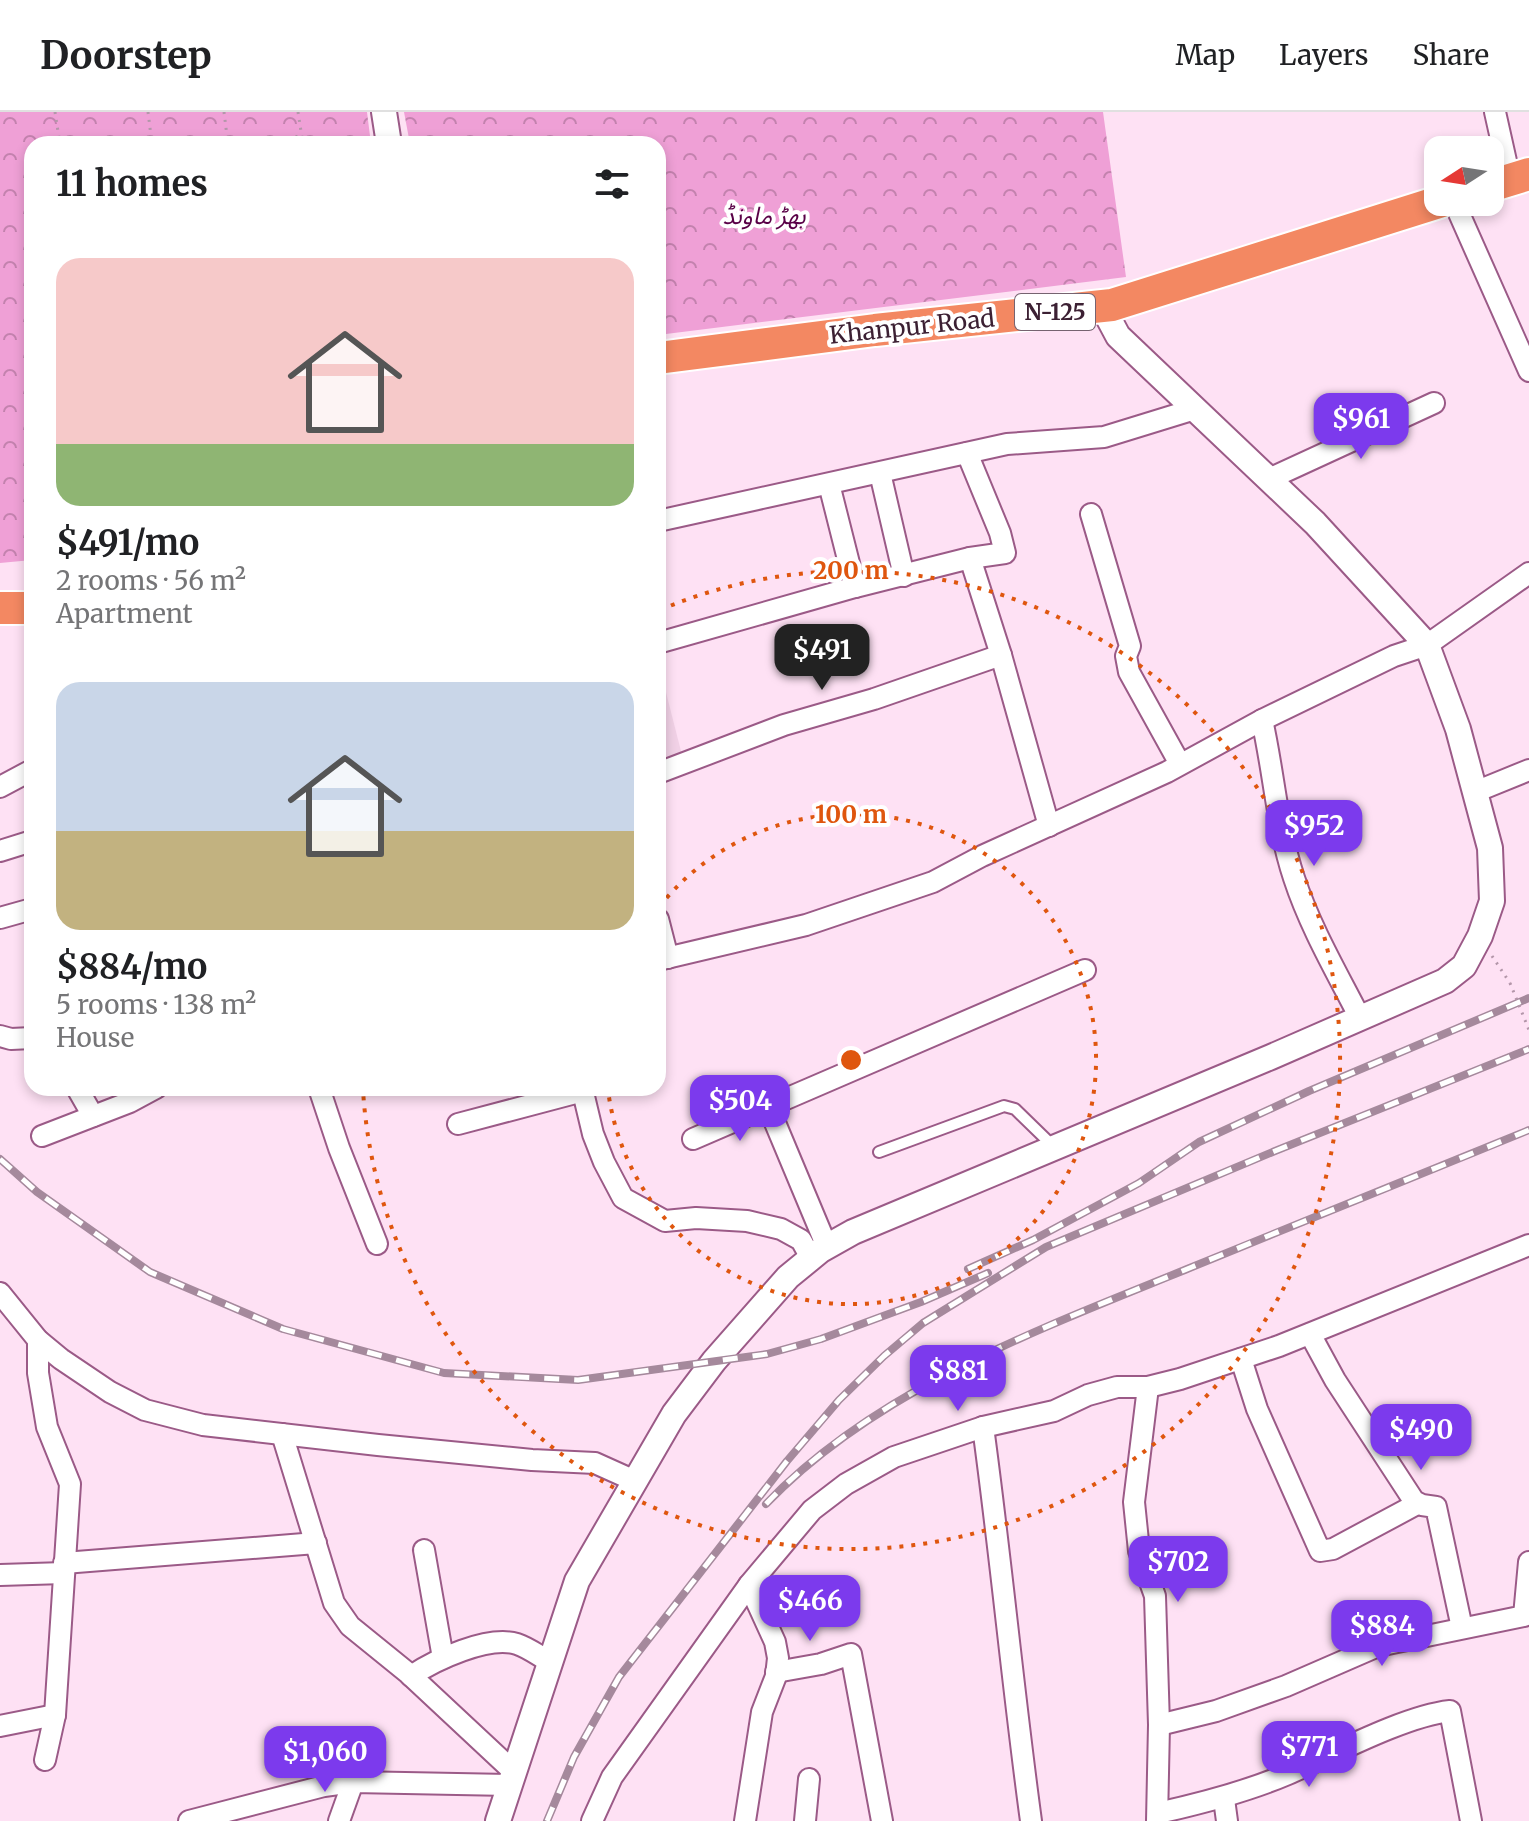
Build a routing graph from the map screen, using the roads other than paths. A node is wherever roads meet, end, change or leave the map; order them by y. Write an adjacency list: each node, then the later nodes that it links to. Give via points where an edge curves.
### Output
1 (384, 112): 3 (street)
2 (1495, 112): 4 (street)
3 (388, 136)
4 (1510, 180)
5 (1424, 207): 7 (highway, Khanpur Road / N-125)
6 (1460, 216): 9 (street)
7 (1102, 306): 8 (highway, Khanpur Road / N-125); 11 (street, via 1118,336)
8 (666, 357)
9 (1529, 371)
10 (1434, 403): 14 (street)
11 (1195, 409): 12 (street, via 1104,437 1007,444); 14 (street)
12 (967, 453): 13 (street); 18 (street, via 1005,553)
13 (880, 473): 15 (street); 20 (street)
14 (1269, 479): 25 (street)
15 (829, 484): 17 (street); 21 (street)
16 (1091, 514): 28 (street, via 1130,646 1129,672)
17 (666, 519)
18 (970, 558): 20 (street); 26 (street)
19 (1529, 573): 25 (street)
20 (904, 576): 21 (street)
21 (855, 587): 24 (street)
22 (0, 608): 23 (highway)
23 (24, 608)
24 (666, 641)
25 (1427, 645): 27 (street); 33 (street)
26 (1001, 655): 29 (street, via 784,725); 34 (street)
27 (1262, 720): 28 (street); 41 (street, via 1294,878)
28 (1180, 764): 34 (street)
29 (666, 770)
30 (1529, 770): 33 (street)
31 (24, 774): 32 (street)
32 (0, 787)
33 (1475, 792): 41 (street, via 1490,848 1492,901 1480,936 1464,966 1445,981)
34 (1049, 826): 39 (street, via 933,882 806,925)
35 (24, 844): 36 (street)
36 (0, 851)
37 (24, 911): 38 (street)
38 (0, 918)
39 (666, 958)
40 (1085, 970): 49 (street)
41 (1360, 1018): 54 (street)
42 (0, 1036): 43 (street)
43 (24, 1037)
44 (82, 1096): 50 (street)
45 (138, 1096): 50 (street)
46 (322, 1096): 56 (street)
47 (557, 1096): 51 (street)
48 (584, 1096): 58 (street, via 593,1134 623,1198 665,1221 747,1221 781,1229)
49 (768, 1106): 53 (street); 58 (street)
50 (93, 1116): 52 (street)
51 (458, 1124)
52 (42, 1136)
53 (693, 1139)
54 (1055, 1147): 55 (lane, via 1015,1109 1004,1106); 58 (street, via 853,1232)
55 (879, 1152)
56 (377, 1244)
57 (1529, 1245): 60 (street)
58 (819, 1252): 66 (street, via 788,1277 714,1361 674,1414)
59 (0, 1293): 61 (street)
60 (1310, 1334): 62 (street); 67 (street)
61 (38, 1340): 65 (street, via 85,1376 145,1410 203,1425); 71 (street, via 47,1427 70,1484)
62 (1241, 1359): 63 (street); 67 (street, via 1257,1409 1320,1551)
63 (1148, 1387): 64 (street, via 1117,1387 1054,1411); 80 (street, via 1134,1502 1139,1551 1155,1596)
64 (983, 1427): 73 (street, via 894,1457 846,1484 812,1510); 95 (street)
65 (282, 1434): 66 (street, via 595,1463); 68 (street)
66 (635, 1481): 76 (street, via 577,1581)
67 (1417, 1504): 74 (street, via 1436,1507)
68 (316, 1543): 71 (street); 78 (street, via 334,1603 350,1626)
69 (424, 1550): 75 (street)
70 (1529, 1562): 74 (street, via 1524,1616)
71 (64, 1568): 72 (street); 79 (street)
72 (0, 1575)
73 (749, 1585): 77 (street, via 775,1642); 91 (street, via 612,1777)
74 (1462, 1628): 80 (street, via 1378,1646 1286,1686)
75 (443, 1658): 76 (street, via 514,1643); 78 (street)
76 (550, 1662): 83 (street)
77 (776, 1672): 92 (street, via 762,1712); 94 (street, via 851,1654)
78 (411, 1676): 83 (street)
79 (55, 1715): 81 (street); 82 (street)
80 (1159, 1725): 87 (street)
81 (0, 1726)
82 (45, 1760)
83 (512, 1778): 85 (street); 90 (street)
84 (809, 1779): 93 (street)
85 (353, 1782): 88 (street); 89 (street)
86 (1224, 1799): 87 (street); 96 (street); 97 (street, via 1395,1728 1450,1711)
87 (1157, 1817)
88 (189, 1821)
89 (339, 1821)
90 (498, 1821)
91 (592, 1821)
92 (745, 1821)
93 (805, 1821)
94 (882, 1821)
95 (1031, 1821)
96 (1227, 1821)
97 (1471, 1821)

